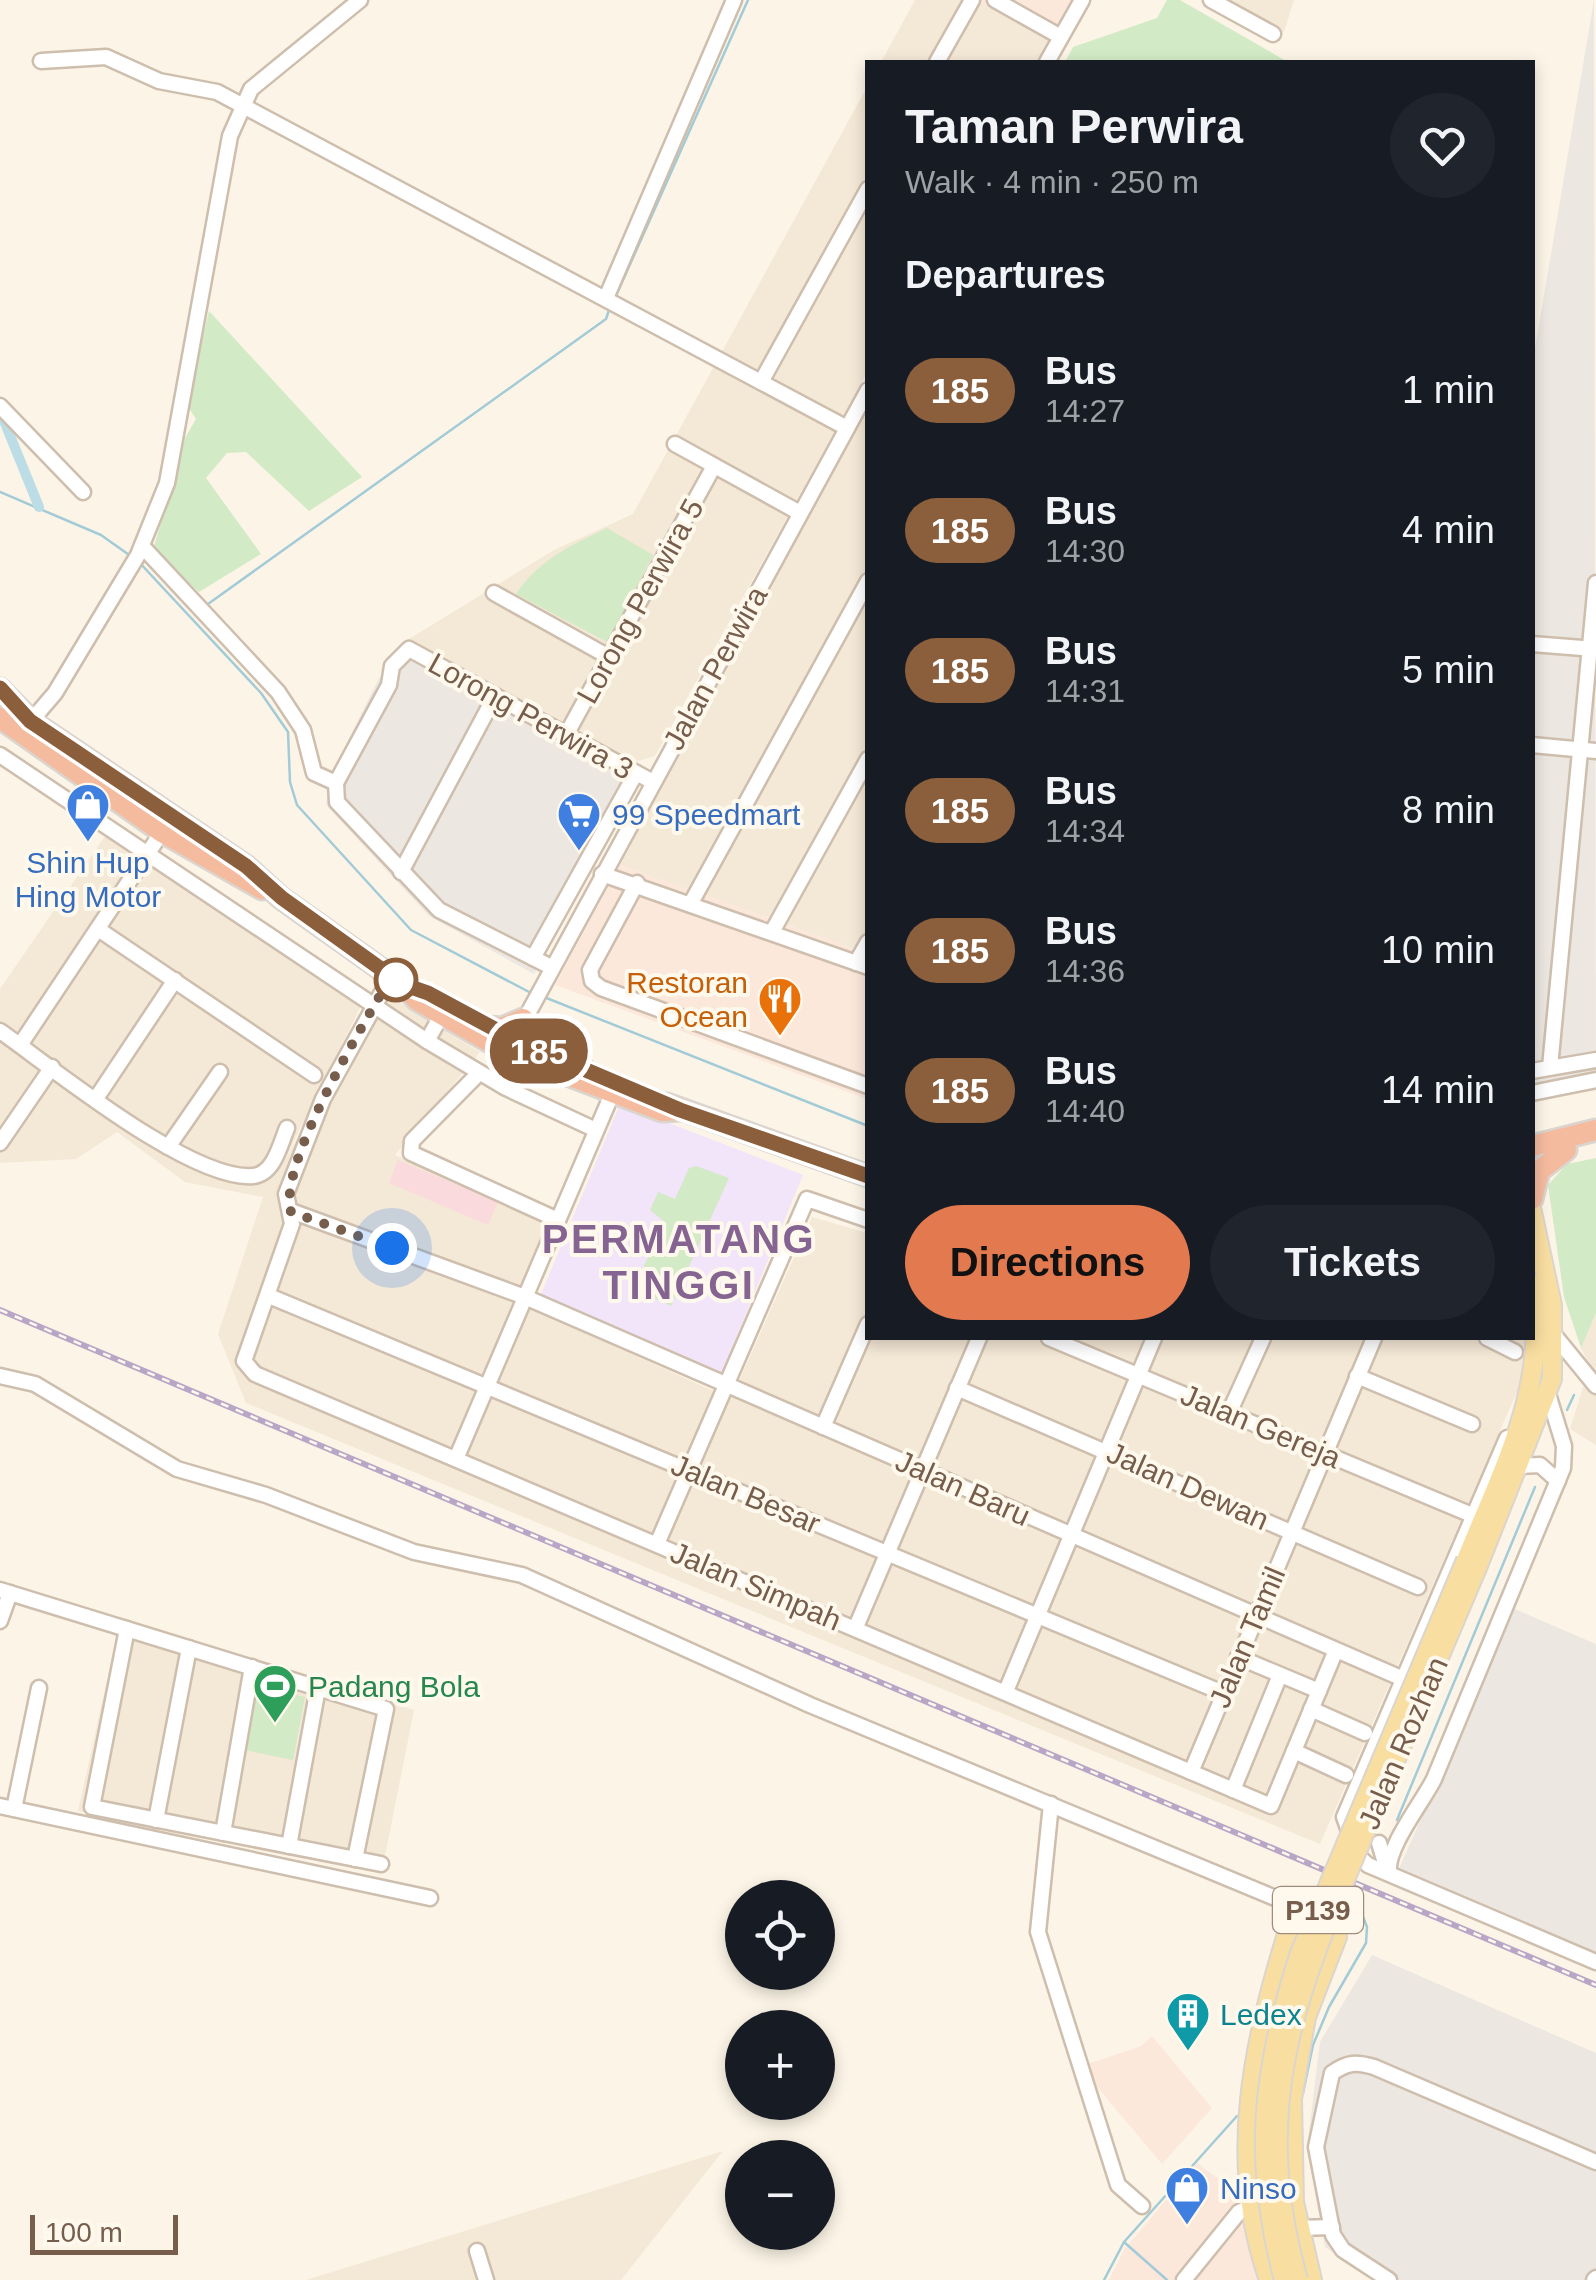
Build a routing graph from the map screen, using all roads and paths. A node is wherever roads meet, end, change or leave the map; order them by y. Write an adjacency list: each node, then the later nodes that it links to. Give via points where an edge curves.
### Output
1 (360, 0): 12 (street, via 268,74)
2 (734, 0): 14 (street)
3 (972, 0): 9 (street)
4 (995, 0): 8 (street)
5 (1082, 0): 8 (street)
6 (1211, 0): 7 (street)
7 (1273, 34)
8 (1061, 37): 10 (street)
9 (938, 60)
10 (1048, 60)
11 (42, 61): 12 (street, via 106,56 158,80)
12 (242, 104): 14 (street); 23 (street, via 230,136 167,483)
13 (865, 194): 15 (street)
14 (607, 299): 15 (street)
15 (762, 382): 18 (street)
16 (865, 395): 18 (street, Jalan Perwira)
17 (0, 406): 21 (street)
18 (847, 428): 22 (street, Jalan Perwira)
19 (675, 444): 20 (street)
20 (714, 466): 22 (street); 29 (street, Lorong Perwira 5)
21 (83, 492)
22 (800, 513): 41 (street, Jalan Perwira)
23 (137, 556): 33 (street, via 55,692); 43 (street, via 278,692 303,730 314,773)
24 (1596, 583): 28 (street)
25 (865, 586): 51 (street)
26 (494, 594): 29 (street)
27 (1535, 644): 28 (street)
28 (1593, 648): 36 (street)
29 (609, 657): 34 (street, Lorong Perwira 5)
30 (0, 688): 33 (highway)
31 (495, 696): 34 (street, Lorong Perwira 3); 43 (street, Lorong Perwira 3, via 409,649 392,666 389,685); 47 (street)
32 (0, 718): 38 (highway)
33 (30, 721): 44 (highway)
34 (566, 735): 40 (street, Lorong Perwira 3)
35 (1535, 746): 36 (street)
36 (1588, 750): 70 (street)
37 (0, 754): 42 (street)
38 (56, 762): 42 (street); 45 (highway)
39 (865, 764): 53 (street)
40 (636, 773): 41 (street, Lorong Perwira 3); 54 (street)
41 (653, 782): 48 (street, Jalan Perwira)
42 (42, 783): 46 (street)
43 (336, 783): 47 (street, via 334,796 343,811)
44 (158, 807): 45 (highway); 50 (highway)
45 (162, 832): 46 (street); 50 (highway)
46 (147, 855): 52 (street); 59 (street)
47 (400, 872): 54 (street, via 439,910)
48 (602, 874): 49 (street); 56 (street, Jalan Perwira)
49 (637, 884): 51 (street); 76 (street, via 590,970 601,988)
50 (282, 898): 58 (highway)
51 (691, 903): 53 (street)
52 (98, 929): 57 (street); 65 (street)
53 (772, 932): 55 (street)
54 (533, 958): 56 (street)
55 (862, 965)
56 (552, 967): 60 (street, Jalan Perwira)
57 (174, 980): 74 (street); 79 (street)
58 (397, 980): 59 (street); 61 (highway); 62 (highway)
59 (374, 1006): 64 (street); 92 (street, via 323,1099 286,1194)
60 (527, 1013): 62 (highway, via 502,1028); 66 (street, Jalan Perwira); 67 (highway)
61 (442, 1016): 64 (street); 66 (highway)
62 (488, 1027): 66 (highway)
63 (0, 1031): 65 (street)
64 (427, 1041): 73 (street)
65 (20, 1045): 69 (street)
66 (510, 1046): 67 (highway); 78 (highway)
67 (542, 1052): 80 (highway)
68 (1596, 1060): 70 (street)
69 (52, 1067): 79 (street); 85 (street)
70 (1550, 1068): 71 (street)
71 (1535, 1070)
72 (220, 1072): 87 (street)
73 (479, 1073): 82 (street); 94 (street, via 412,1141 411,1153)
74 (314, 1075)
75 (1596, 1080): 77 (street)
76 (865, 1085)
77 (1535, 1092)
78 (612, 1094): 80 (highway, via 662,1111); 82 (street)
79 (97, 1098): 87 (street)
80 (680, 1110): 90 (highway)
81 (288, 1128): 87 (street, via 271,1166 255,1176 204,1168)
82 (596, 1130): 94 (street)
83 (1596, 1130): 86 (highway)
84 (1596, 1143): 88 (highway)
85 (0, 1144)
86 (1535, 1145)
87 (168, 1146)
88 (1566, 1150): 89 (highway); 91 (highway, via 1539,1171)
89 (1535, 1157)
90 (865, 1175)
91 (1535, 1187)
92 (291, 1212): 96 (street); 97 (street)
93 (865, 1219): 113 (street, via 806,1199)
94 (558, 1220): 97 (street)
95 (1535, 1228): 100 (main road, Jalan Rozhan / P139)
96 (269, 1296): 114 (street, Jalan Besar); 122 (street, Jalan Simpah, via 244,1361 255,1374)
97 (526, 1297): 113 (street, Jalan Baru); 114 (street)
98 (1535, 1307): 112 (main road, Jalan Rozhan / P139)
99 (865, 1331): 119 (street)
100 (1555, 1336): 108 (street); 112 (main road, Jalan Rozhan / P139)
101 (977, 1340): 116 (street)
102 (1054, 1340): 109 (street, Jalan Gereja)
103 (1153, 1340): 109 (street)
104 (1262, 1340): 117 (street)
105 (1373, 1340): 111 (street, Jalan Tamil)
106 (1491, 1340): 107 (street)
107 (1515, 1352)
108 (1583, 1366): 112 (street); 115 (street)
109 (1138, 1374): 117 (street, Jalan Gereja); 120 (street)
110 (0, 1376): 157 (street, via 35,1384 177,1468 414,1552 522,1574)
111 (1357, 1376): 118 (street); 121 (street, Jalan Tamil)
112 (1545, 1382): 123 (main road, Jalan Rozhan / P139); 126 (street, via 1564,1446); 127 (street); 132 (main road, Jalan Rozhan / P139, via 1529,1404)
113 (726, 1384): 119 (street, Jalan Baru); 124 (street)
114 (487, 1386): 122 (street); 124 (street, Jalan Besar)
115 (1596, 1386)
116 (957, 1388): 120 (street, Jalan Dewan); 125 (street)
117 (1230, 1413): 121 (street, Jalan Gereja)
118 (1472, 1424)
119 (823, 1427): 125 (street, Jalan Baru)
120 (1106, 1450): 128 (street, Jalan Dewan); 129 (street)
121 (1325, 1453): 127 (street, Jalan Gereja); 128 (street, Jalan Tamil)
122 (456, 1459): 130 (street, Jalan Simpah)
123 (1520, 1466): 126 (street, via 1540,1465); 132 (main road, Jalan Rozhan / P139)
124 (689, 1470): 130 (street); 131 (street, Jalan Besar)
125 (922, 1470): 129 (street, Jalan Baru); 131 (street)
126 (1558, 1481): 162 (street, via 1434,1779)
127 (1472, 1515): 145 (street)
128 (1292, 1531): 133 (street, Jalan Dewan); 136 (street, Jalan Tamil)
129 (1071, 1535): 135 (street); 136 (street, Jalan Baru)
130 (657, 1544): 138 (street, Jalan Simpah)
131 (887, 1553): 135 (street, Jalan Besar); 138 (street)
132 (1471, 1564): 180 (main road, Jalan Rozhan / P139, bridge, via 1300,1952 1278,2019 1266,2079 1263,2162); 181 (main road, Jalan Rozhan / P139, bridge, via 1315,1949 1287,2038 1276,2168)
133 (1418, 1587)
134 (5, 1592): 137 (street); 139 (street)
135 (1038, 1615): 148 (street); 150 (street, Jalan Besar)
136 (1256, 1615): 141 (street, Jalan Baru); 142 (street, Jalan Tamil)
137 (0, 1621)
138 (856, 1628): 148 (street, Jalan Simpah)
139 (126, 1629): 140 (street); 159 (street, via 92,1807)
140 (190, 1648): 143 (street); 159 (street)
141 (1336, 1650): 145 (street, Jalan Baru); 149 (street)
142 (1238, 1657): 144 (street); 150 (street, Jalan Tamil)
143 (252, 1668): 147 (street); 160 (street)
144 (1280, 1675): 149 (street); 156 (street)
145 (1401, 1678): 161 (street, via 1345,1809)
146 (39, 1688): 158 (street)
147 (318, 1688): 164 (street); 165 (street, via 386,1708)
148 (1006, 1691): 154 (street, Jalan Simpah)
149 (1319, 1691): 151 (street)
150 (1223, 1693): 154 (street, Jalan Tamil)
151 (1311, 1709): 152 (street); 153 (street)
152 (1365, 1733)
153 (1294, 1751): 155 (street); 156 (street, Jalan Simpah, via 1271,1806)
154 (1191, 1772): 156 (street, Jalan Simpah)
155 (1346, 1775)
156 (1232, 1790)
157 (1050, 1804): 169 (street); 172 (street, via 1038,1932 1118,2185)
158 (7, 1808): 168 (street)
159 (156, 1820): 160 (street)
160 (223, 1833): 164 (street)
161 (1352, 1834): 163 (street); 167 (street, via 1363,1862)
162 (1398, 1837): 163 (street); 167 (street)
163 (1379, 1843): 167 (street)
164 (290, 1846): 165 (street)
165 (354, 1859): 166 (street)
166 (380, 1864)
167 (1389, 1872): 170 (street)
168 (430, 1898)
169 (1305, 1905): 173 (main road, via 1290,1921 1254,2053 1247,2100); 175 (main road, via 1329,1910 1337,1937 1306,2017 1292,2099)
170 (1596, 1962)
171 (1596, 2162): 174 (street, via 1374,2068 1345,2064 1332,2073 1316,2146)
172 (1142, 2206)
173 (1252, 2206): 178 (street); 179 (main road)
174 (1332, 2227): 175 (street); 183 (street, via 1343,2250)
175 (1299, 2228): 182 (main road)
176 (477, 2251): 177 (street)
177 (486, 2280)
178 (1184, 2280)
179 (1269, 2280)
180 (1284, 2280)
181 (1298, 2280)
182 (1312, 2280)
183 (1388, 2280)

